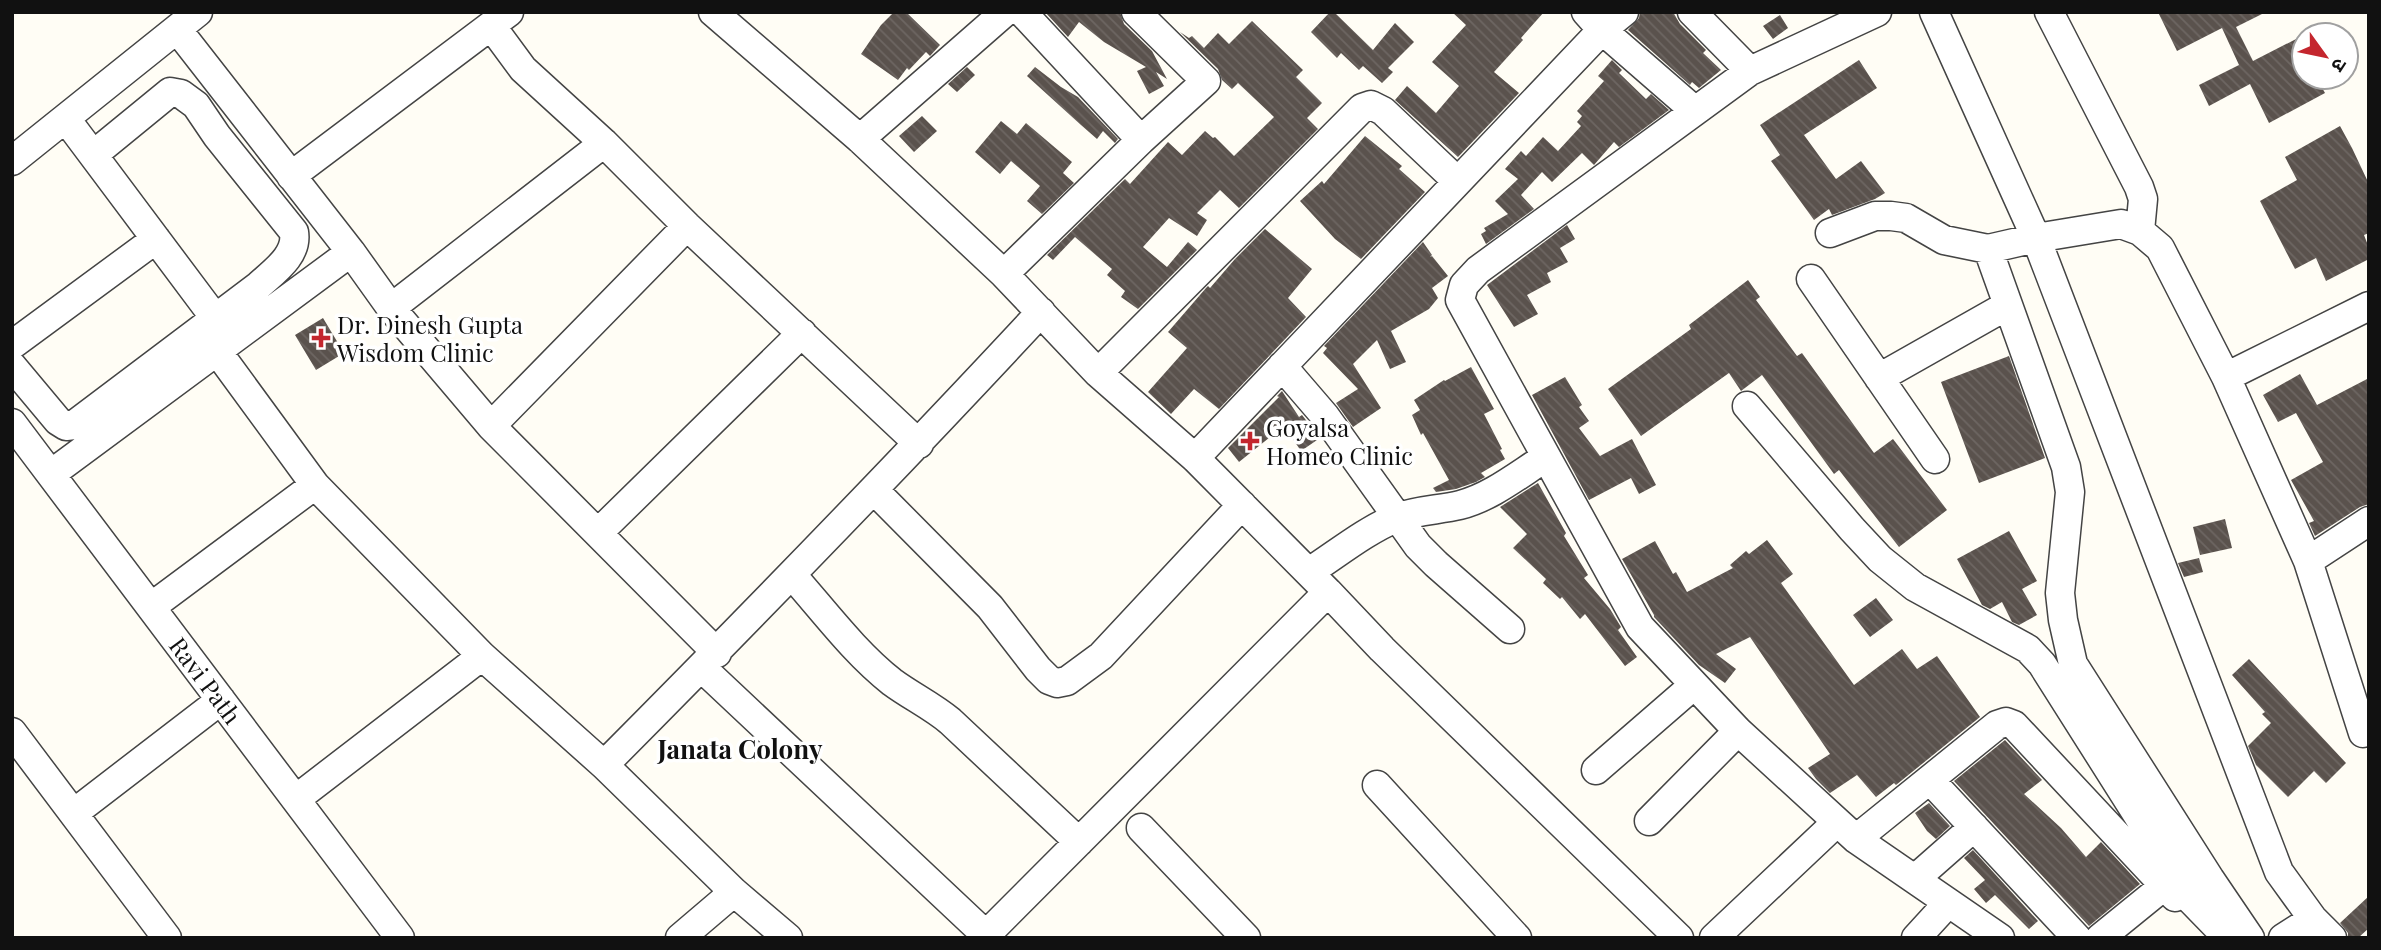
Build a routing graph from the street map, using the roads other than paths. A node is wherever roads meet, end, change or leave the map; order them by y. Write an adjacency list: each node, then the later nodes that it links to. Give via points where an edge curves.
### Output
1 (713, 12): 18 (street)
2 (1005, 12): 18 (street)
3 (1021, 12): 19 (street)
4 (1136, 12): 19 (street, via 1206,81)
5 (1625, 12): 12 (street)
6 (1692, 12): 13 (street)
7 (1877, 12): 13 (street)
8 (1934, 12): 28 (street)
9 (2049, 12): 26 (street, via 2139,187 2143,199)
10 (501, 19): 20 (street, via 523,69); 23 (street)
11 (188, 21): 15 (street); 16 (street)
12 (1594, 21): 14 (street); 24 (street)
13 (1750, 71): 14 (street)
14 (1694, 110): 54 (street, via 1464,285 1460,300)
15 (244, 116): 17 (street); 23 (street)
16 (66, 119): 21 (street); 22 (street)
17 (217, 136): 21 (street, via 195,105 181,93 170,92); 34 (street, via 295,232 296,243)
18 (860, 139): 32 (street)
19 (1141, 140): 32 (street)
20 (604, 143): 25 (street); 37 (street)
21 (93, 155): 29 (street)
22 (12, 161)
23 (290, 176): 31 (street)
24 (1457, 181): 44 (street); 45 (street, via 1383,111 1371,105 1362,108)
25 (687, 226): 40 (street); 51 (street)
26 (2140, 231): 28 (street, via 2120,224); 46 (street, via 2160,248)
27 (1830, 233): 30 (street, via 1875,216 1891,216 1906,218 1944,240)
28 (2036, 238): 30 (street); 93 (street, via 2278,872)
29 (156, 239): 39 (street); 41 (street)
30 (1988, 249): 35 (street)
31 (351, 252): 34 (street); 37 (street)
32 (1004, 274): 38 (street)
33 (1811, 279): 47 (street)
34 (266, 298): 39 (street); 42 (street)
35 (2008, 305): 47 (street); 68 (street, via 2067,467 2070,492 2060,593)
36 (2369, 306): 46 (street)
37 (391, 308): 51 (street)
38 (1041, 312): 45 (street); 52 (street)
39 (215, 318): 48 (street)
40 (802, 333): 52 (street); 62 (street)
41 (12, 345)
42 (217, 351): 48 (street); 57 (street)
43 (12, 366): 48 (street, via 66,426)
44 (1282, 366): 53 (street); 60 (street, via 1325,416)
45 (1098, 373): 53 (street)
46 (2226, 377): 63 (street)
47 (1879, 378): 55 (street)
48 (122, 404): 56 (street)
49 (1747, 406): 71 (street, via 1880,559 1915,587 2028,649)
50 (12, 424): 56 (street, Ravi Path)
51 (491, 426): 62 (street)
52 (919, 444): 58 (street)
53 (1195, 458): 59 (street)
54 (1545, 458): 60 (street, via 1480,498); 72 (street, via 1640,627)
55 (1934, 459)
56 (51, 474): 66 (street, Ravi Path)
57 (315, 485): 66 (street); 69 (street)
58 (874, 490): 59 (street, via 990,607 1038,669 1056,683 1067,681 1101,656); 64 (street)
59 (1242, 505): 65 (street)
60 (1397, 518): 65 (street, via 1375,529); 67 (street, via 1436,564)
61 (2369, 522): 63 (street)
62 (598, 533): 70 (street)
63 (2308, 561): 76 (street)
64 (792, 575): 70 (street); 87 (street, via 870,662 950,721)
65 (1319, 582): 87 (street); 101 (street)
66 (151, 607): 73 (street, Ravi Path)
67 (1510, 629)
68 (2068, 646): 71 (street); 91 (street, via 2073,664)
69 (482, 656): 77 (street); 81 (street)
70 (709, 660): 77 (street); 94 (street)
71 (2042, 664): 91 (street)
72 (1694, 685): 74 (street); 78 (street)
73 (221, 700): 81 (street, Ravi Path); 82 (street)
74 (1738, 731): 83 (street); 86 (street)
75 (12, 732): 82 (street)
76 (2363, 733)
77 (604, 765): 90 (street)
78 (1596, 770)
79 (1930, 780): 84 (street); 86 (street); 89 (street, via 1997,725 2014,725)
80 (1377, 785): 100 (street)
81 (296, 799): 96 (street, Ravi Path)
82 (74, 813): 95 (street)
83 (1649, 821)
84 (1974, 827): 88 (street); 105 (street)
85 (1141, 828): 99 (street)
86 (1847, 830): 88 (street); 102 (street)
87 (1079, 842): 94 (street)
88 (1914, 879): 92 (street)
89 (2164, 886): 106 (street); 107 (street)
90 (734, 892): 97 (street); 98 (street)
91 (2204, 894): 108 (street); 109 (street)
92 (1948, 903): 103 (street); 104 (street)
93 (2322, 928): 110 (street)
94 (985, 936)
95 (167, 938)
96 (400, 938)
97 (680, 938)
98 (788, 938)
99 (1246, 938)
100 (1517, 938)
101 (1679, 938)
102 (1714, 938)
103 (1916, 938)
104 (2000, 938)
105 (2077, 938)
106 (2100, 938)
107 (2213, 938)
108 (2228, 938)
109 (2250, 938)
110 (2283, 938)

